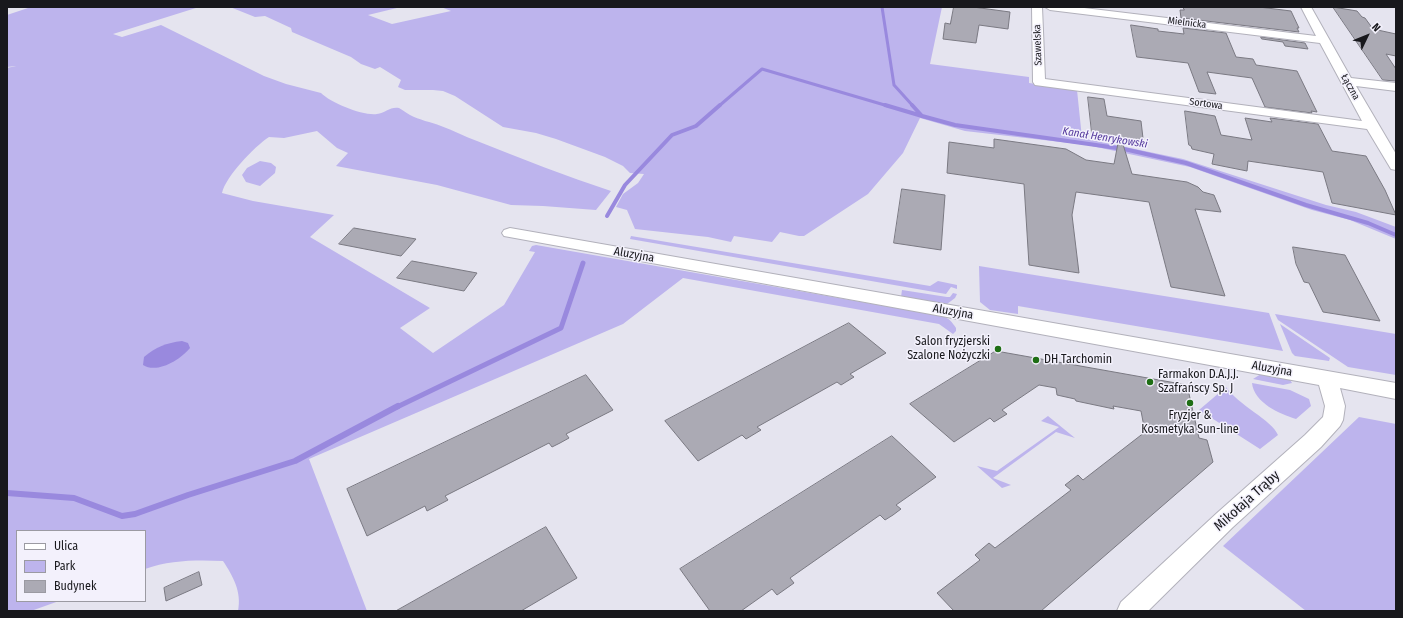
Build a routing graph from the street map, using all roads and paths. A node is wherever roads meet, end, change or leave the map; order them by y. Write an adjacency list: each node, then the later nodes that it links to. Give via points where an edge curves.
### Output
1 (1037, 7): 8 (street, Szawelska)
2 (1050, 7): 5 (street, Mielnicka)
3 (1147, 7): 5 (street)
4 (1306, 7): 6 (street, Łączna)
5 (1149, 19): 6 (street, Mielnicka)
6 (1323, 40): 7 (street, Łączna)
7 (1348, 81): 9 (street); 10 (street, Łączna)
8 (1039, 82): 10 (street, Sortowa)
9 (1396, 87)
10 (1372, 126): 11 (street, Łączna)
11 (1396, 166)
12 (510, 233): 13 (street, Aluzyjna)
13 (1327, 379): 14 (street, Aluzyjna); 15 (street, Mikołaja Trąby, via 1335,406 1333,420)
14 (1396, 391)
15 (1130, 611)

